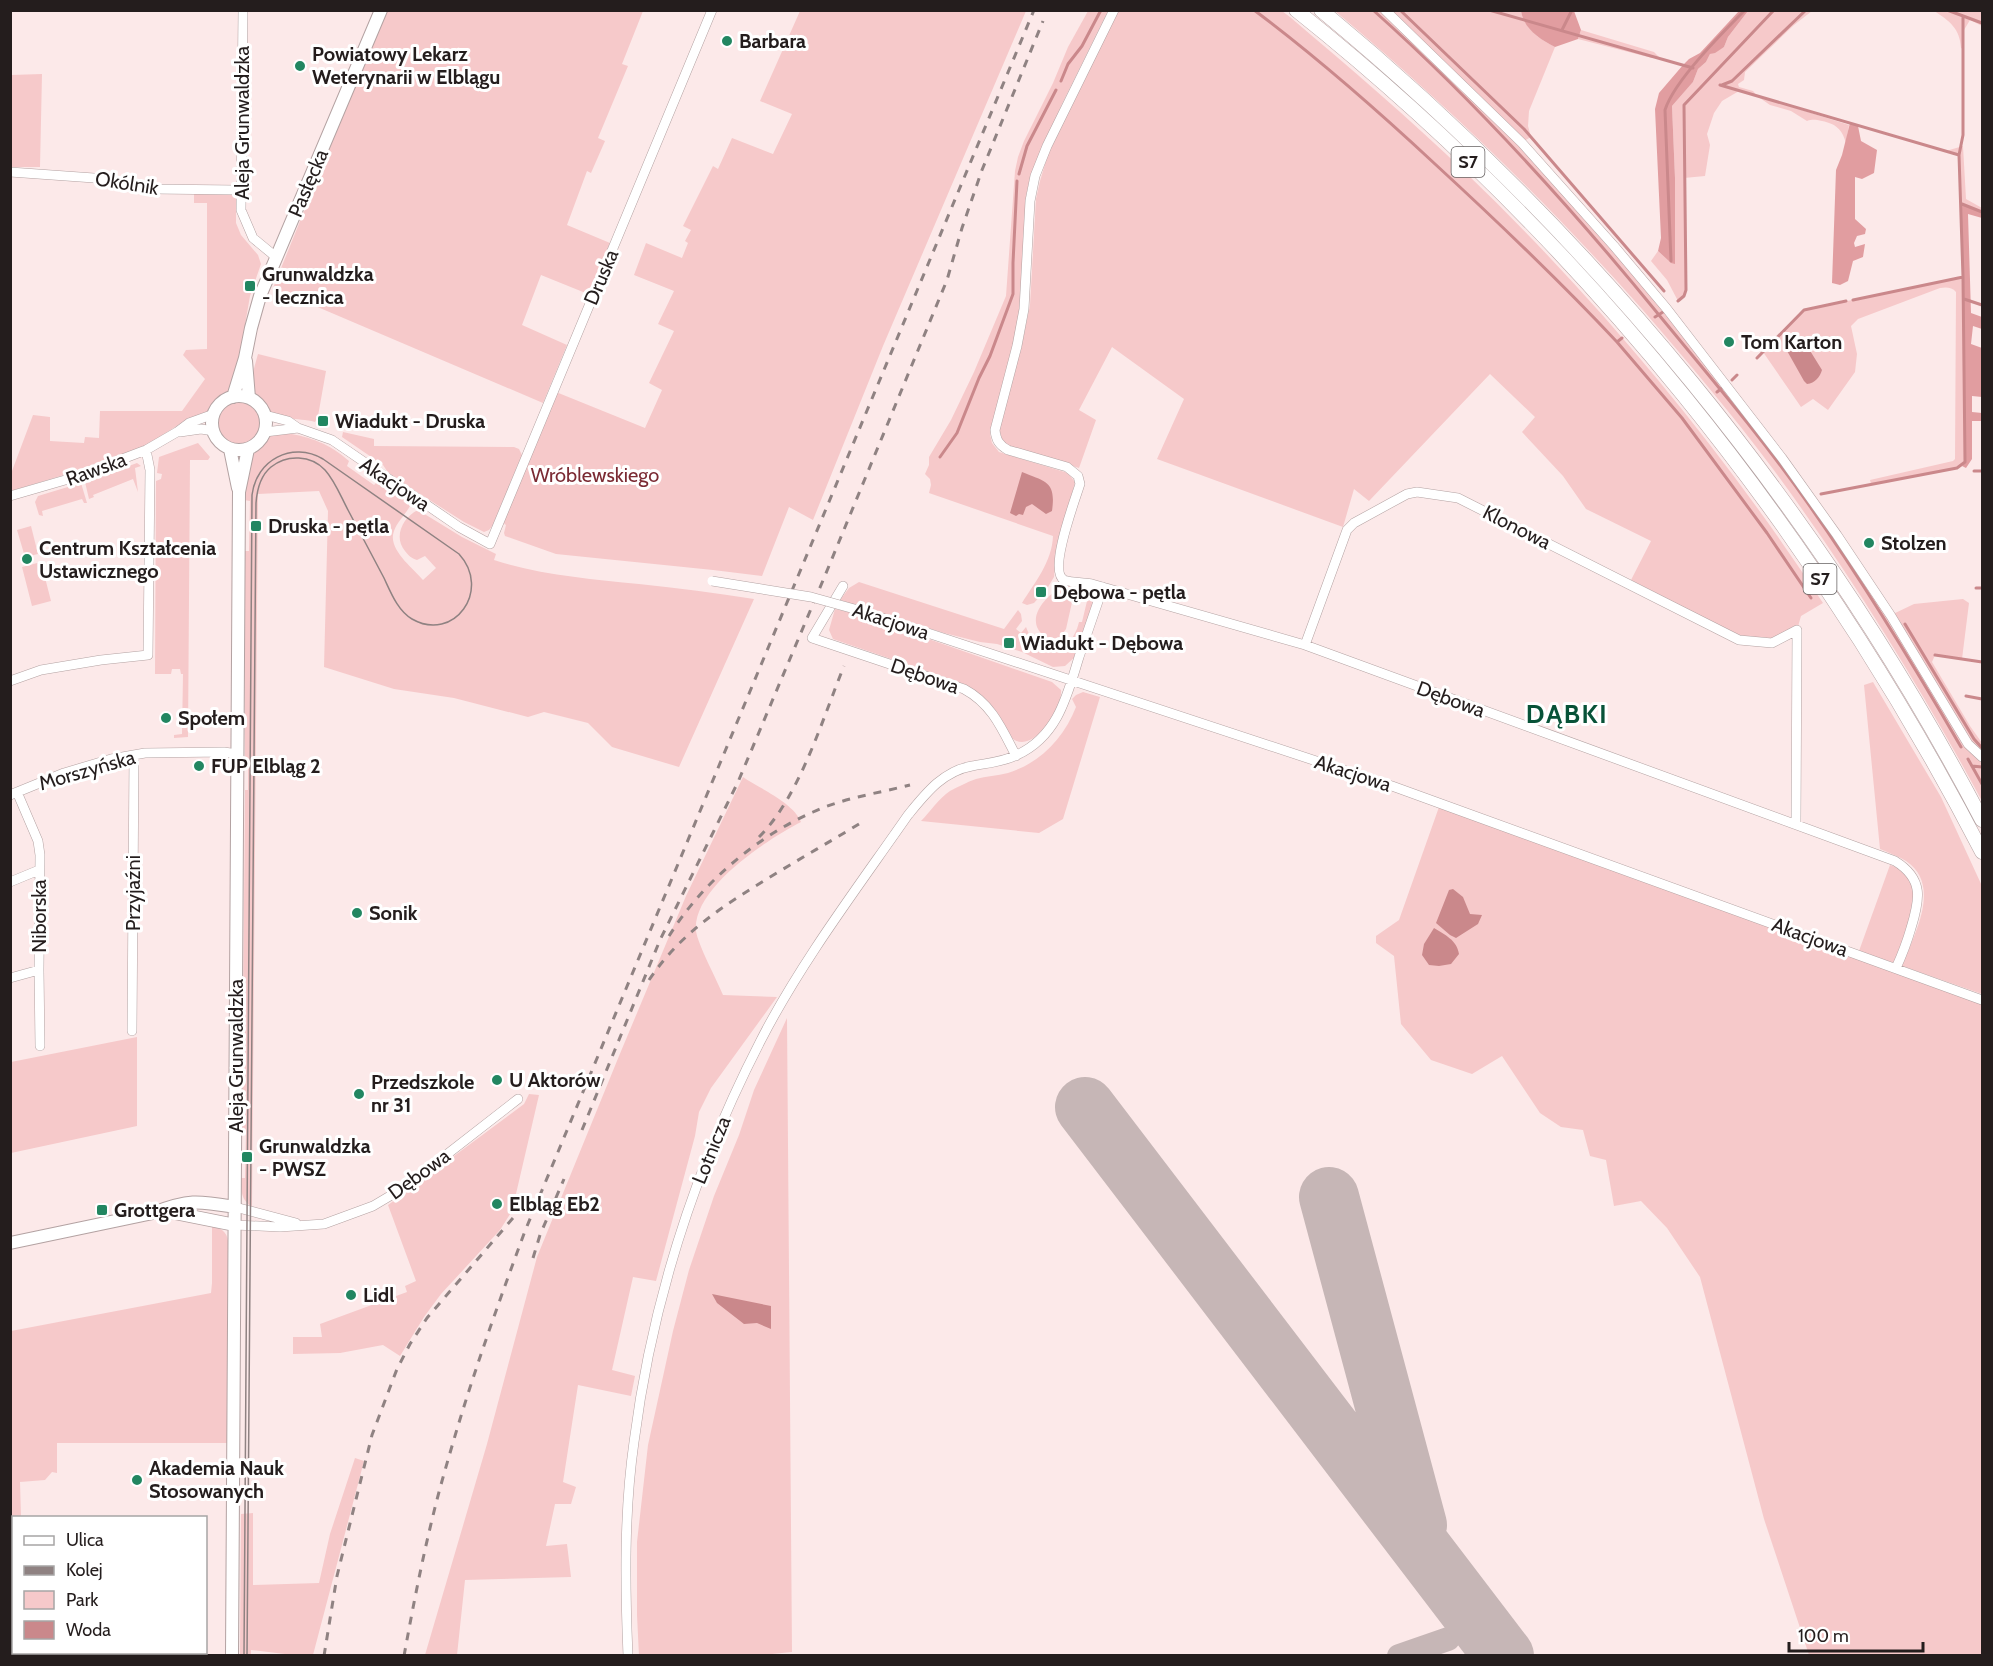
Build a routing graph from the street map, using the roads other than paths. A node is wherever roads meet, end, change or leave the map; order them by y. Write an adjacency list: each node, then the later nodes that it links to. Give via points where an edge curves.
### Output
1 (243, 10): 9 (street, Aleja Grunwaldzka)
2 (381, 10): 10 (main road, Pasłęcka)
3 (712, 10): 25 (street, Druska)
4 (1114, 10): 28 (street, Dębowa, via 1035,176 1024,309 995,430 1000,445 1008,450 1067,467 1078,476 1080,484 1060,551 1058,572 1065,581)
5 (1296, 10): 39 (highway, S7, via 1473,166 1577,272 1664,372 1734,459 1837,604 1932,758)
6 (1321, 10): 37 (highway, S7, via 1483,154 1628,306 1683,371 1777,491 1852,599)
7 (1385, 10): 35 (street, via 1522,143 1667,309 1803,487 1891,616 1968,744)
8 (10, 172): 9 (street, Okólnik, via 94,178 153,189)
9 (243, 187): 10 (street, Aleja Grunwaldzka, via 241,210 247,226 253,238)
10 (276, 257): 11 (main road, Pasłęcka, via 255,313)
11 (245, 358): 12 (main road, Pasłęcka); 13 (main road, Pasłęcka)
12 (233, 397): 13 (main road); 14 (main road)
13 (249, 398): 15 (main road)
14 (214, 414): 17 (main road); 18 (street, Rawska)
15 (265, 415): 16 (street, Akacjowa); 19 (main road)
16 (298, 428): 19 (street, Akacjowa); 25 (street, Akacjowa, via 332,440)
17 (214, 431): 18 (street, Rawska); 20 (main road)
18 (177, 432): 22 (street, Rawska)
19 (265, 432): 21 (main road)
20 (230, 448): 21 (main road); 23 (main road, Aleja Grunwaldzka)
21 (248, 449): 23 (main road, Aleja Grunwaldzka)
22 (146, 450): 24 (street, Rawska); 30 (street, via 150,470 148,655 41,670)
23 (239, 492): 32 (main road, Aleja Grunwaldzka)
24 (10, 496)
25 (490, 544)
26 (712, 581): 31 (street, Akacjowa, bridge, via 811,597 858,610)
27 (843, 586): 34 (street, Dębowa, via 812,638 976,695 995,716)
28 (1103, 587): 29 (street, Dębowa); 31 (street)
29 (1305, 645): 38 (street, Dębowa); 38 (street, Klonowa, via 1347,530 1353,524 1407,494 1458,498 1738,640 1772,643 1797,630)
30 (10, 681)
31 (1072, 681): 34 (street, via 1051,728); 42 (street, Akacjowa, via 1392,786)
32 (237, 754): 33 (street, Morszyńska); 49 (main road, Aleja Grunwaldzka)
33 (134, 755): 36 (street, Morszyńska, via 64,773); 46 (street, Przyjaźni)
34 (1016, 756): 55 (street, Lotnicza, via 970,766 944,777 908,815 789,990 714,1138 663,1289 639,1404 627,1527)
35 (1983, 757)
36 (14, 793): 40 (street, Niborska, via 38,841)
37 (1983, 820)
38 (1796, 823): 42 (street, Dębowa, via 1895,861 1913,877 1918,905)
39 (1983, 852)
40 (39, 870): 41 (street); 43 (street, Niborska)
41 (10, 882)
42 (1896, 968): 45 (street, Akacjowa)
43 (39, 970): 44 (street); 47 (street, Niborska)
44 (10, 978)
45 (1983, 1000)
46 (132, 1031)
47 (40, 1046)
48 (518, 1099): 52 (street, Dębowa, via 392,1196 335,1221)
49 (236, 1207): 50 (main road, via 195,1201); 51 (main road, Aleja Grunwaldzka); 52 (street, Dębowa)
50 (153, 1213): 51 (main road, via 176,1213); 53 (main road)
51 (235, 1225): 52 (street, Dębowa); 54 (main road, Aleja Grunwaldzka)
52 (308, 1226)
53 (10, 1244)
54 (232, 1656)
55 (628, 1656)

